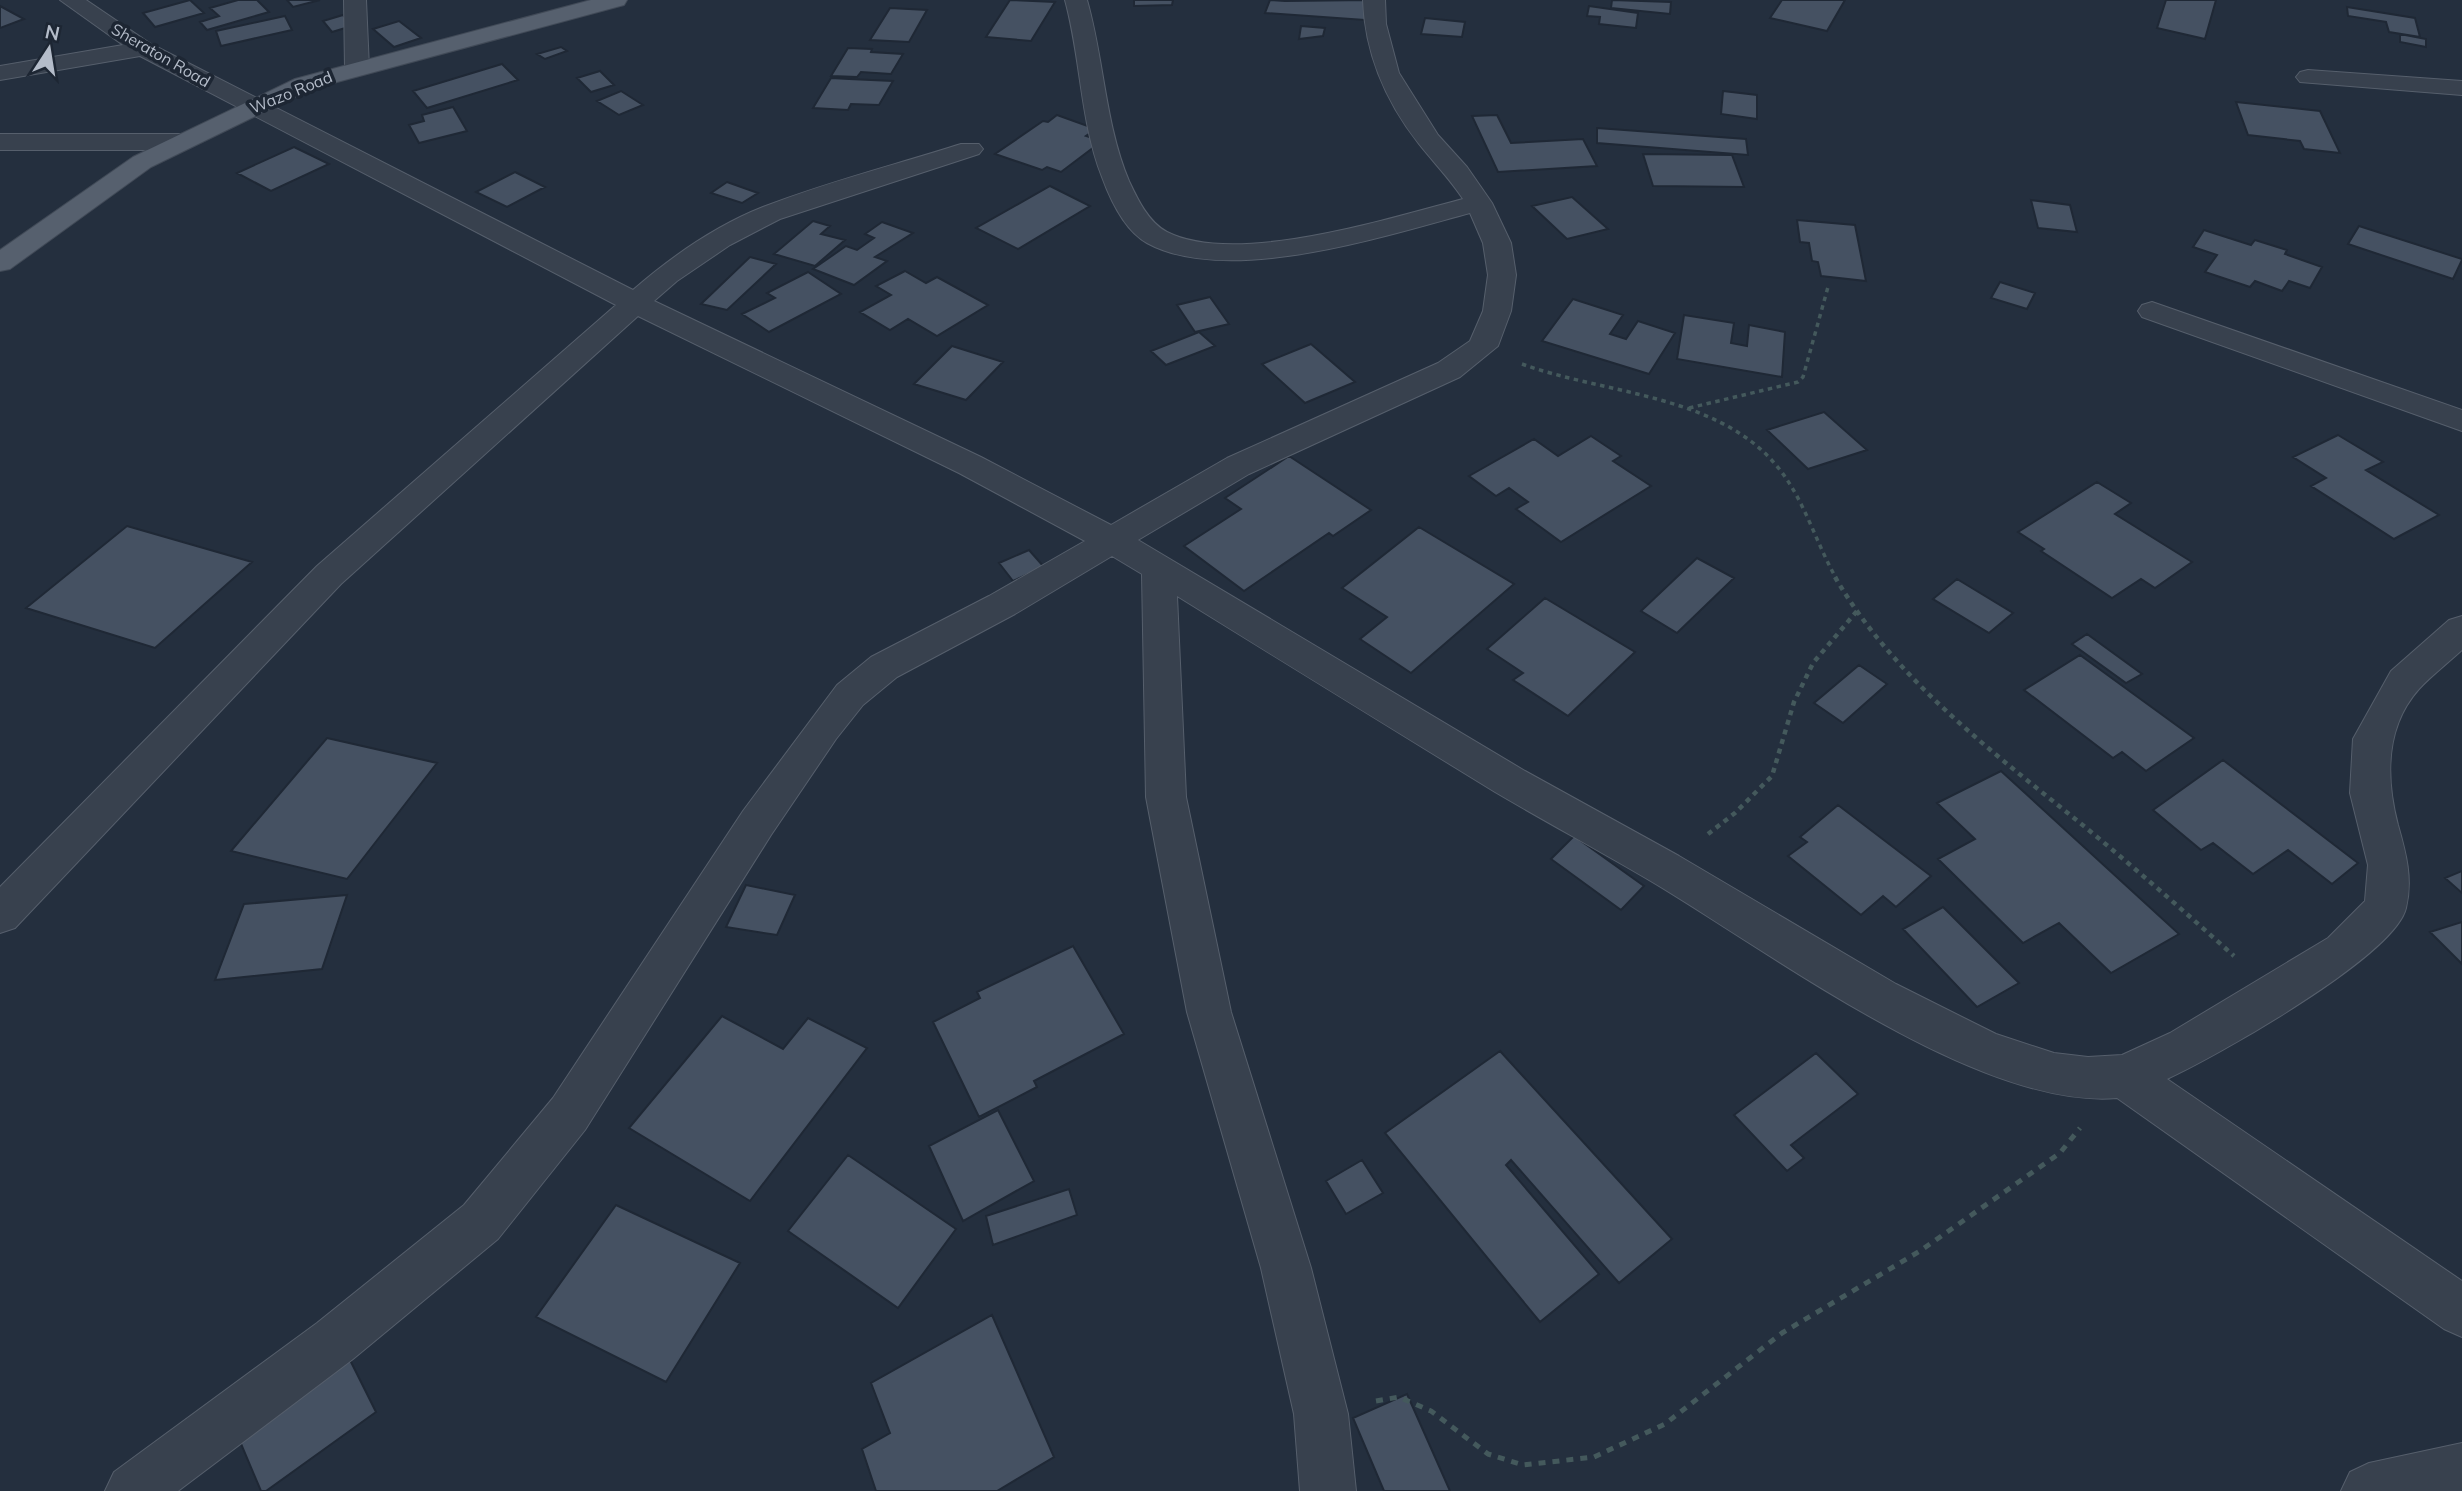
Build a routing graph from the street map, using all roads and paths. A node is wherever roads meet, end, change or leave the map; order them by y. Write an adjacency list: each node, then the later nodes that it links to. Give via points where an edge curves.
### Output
1 (71, 0): 6 (street, Sheraton Road)
2 (355, 0): 7 (street)
3 (616, 0): 7 (main road, Wazo Road)
4 (1076, 0): 15 (street, via 1113,173 1140,221 1154,236 1192,249 1281,249)
5 (1374, 0): 15 (street, via 1387,72 1428,139)
6 (143, 49): 8 (street); 11 (street, Sheraton Road)
7 (357, 68): 11 (main road, Wazo Road, via 303,84)
8 (0, 72)
9 (2308, 77): 10 (street)
10 (2462, 88)
11 (253, 106): 13 (main road, Wazo Road); 18 (street, Sheraton Road)
12 (0, 142): 13 (street)
13 (181, 142): 16 (main road, Wazo Road, via 142,162)
14 (970, 149): 18 (street, via 771,213 720,239)
15 (1479, 203): 20 (street, via 1497,243 1502,275 1497,311)
16 (0, 262)
17 (1828, 287): 21 (path, via 1798,382)
18 (635, 303): 23 (street, Sheraton Road, via 970,465); 28 (street, via 329,575)
19 (2152, 311): 22 (street)
20 (1483, 346): 21 (path, via 1567,380); 23 (street, via 1449,370 1238,466)
21 (1688, 408): 25 (path, via 1725,424 1760,449 1798,496)
22 (2462, 421)
23 (1113, 541): 24 (street, Sheraton Road); 34 (street, via 884,667 850,695 757,823 569,1114 481,1222 335,1341)
24 (1159, 568): 27 (street, Sheraton Road, via 1511,782); 32 (street, via 1166,797 1209,1012 1286,1268)
25 (1857, 611): 27 (path, via 1813,663 1794,702 1772,776 1735,813); 29 (path, via 1954,719 2121,856)
26 (2462, 629): 29 (street, Sheraton Road, via 2404,681 2372,739 2370,793 2389,865 2385,909 2343,951)
27 (1664, 869): 30 (street, Sheraton Road, via 1880,998 1986,1052 2054,1074 2088,1079)
28 (0, 915)
29 (2275, 993): 30 (street, Sheraton Road, via 2186,1048)
30 (2124, 1076): 31 (street); 32 (path, via 2060,1153 1920,1251 1782,1333 1665,1424 1594,1457 1523,1465 1488,1454 1432,1410 1399,1397)
31 (2462, 1311)
32 (1321, 1414): 35 (street)
33 (2462, 1470): 36 (street)
34 (133, 1491)
35 (1328, 1491)
36 (2370, 1491)

